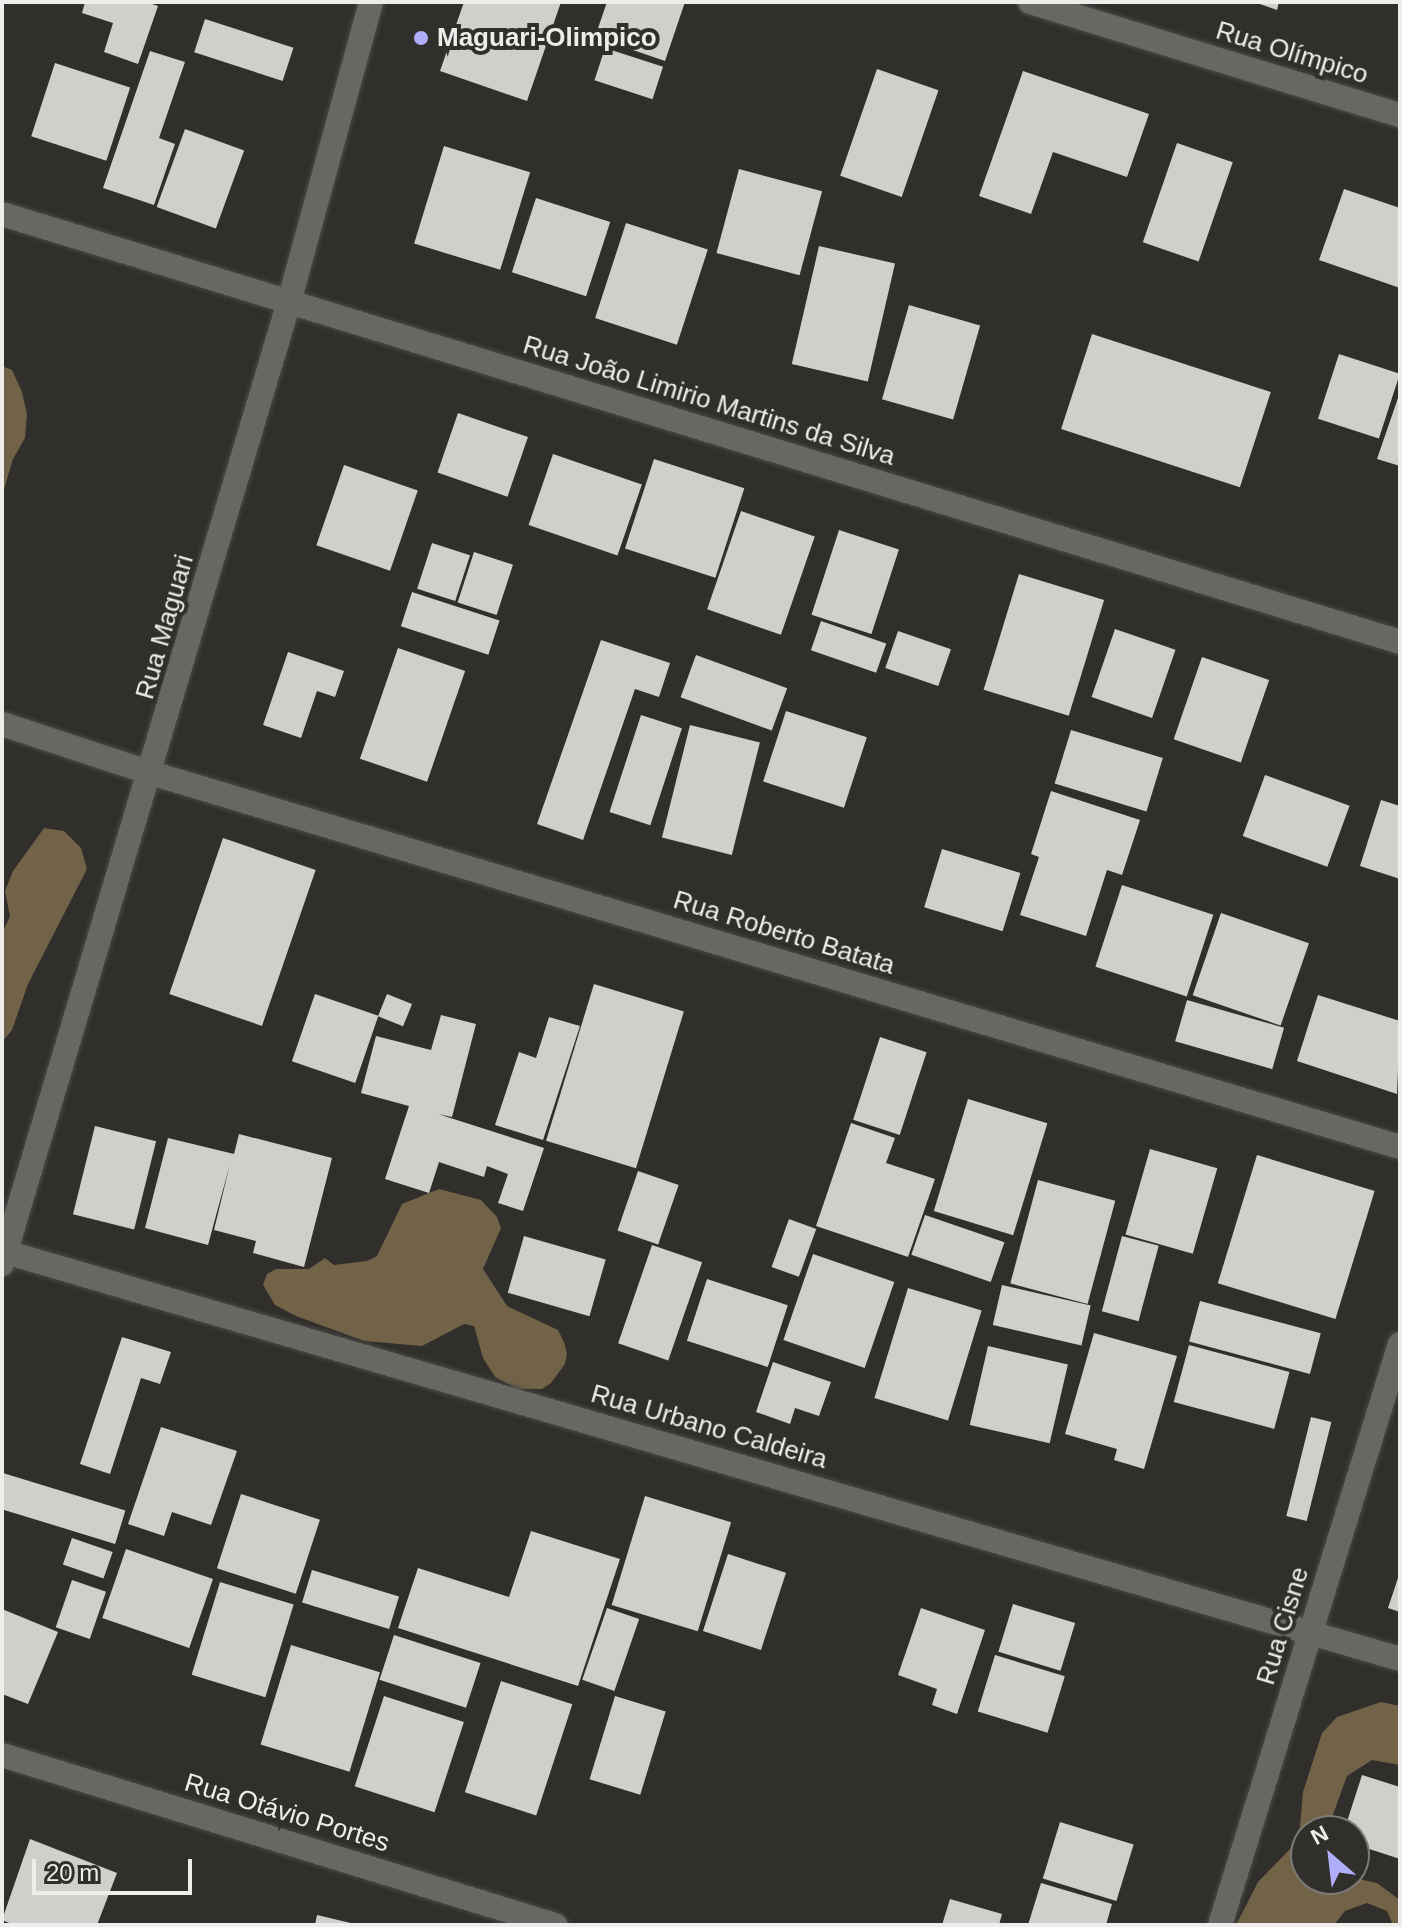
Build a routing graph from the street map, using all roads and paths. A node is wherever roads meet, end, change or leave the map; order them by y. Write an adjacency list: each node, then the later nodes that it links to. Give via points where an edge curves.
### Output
1 (371, 2): 5 (street, Rua Maguari)
2 (1030, 2): 3 (street, Rua Olímpico)
3 (1400, 115)
4 (2, 214): 5 (street, Rua João Limirio Martins da Silva)
5 (289, 302): 6 (street, Rua João Limirio Martins da Silva); 8 (street, Rua Maguari)
6 (1400, 642)
7 (2, 724): 8 (street, Rua Roberto Batata)
8 (151, 773): 9 (street, Rua Roberto Batata); 10 (street, Rua Maguari)
9 (1400, 1147)
10 (3, 1256): 12 (street, Rua Urbano Caldeira)
11 (1400, 1344): 12 (street, Rua Cisne)
12 (1312, 1630): 13 (street, Rua Urbano Caldeira); 16 (street, Rua Cisne)
13 (1400, 1659)
14 (2, 1755): 15 (street, Rua Otávio Portes)
15 (555, 1925)
16 (1220, 1925)

